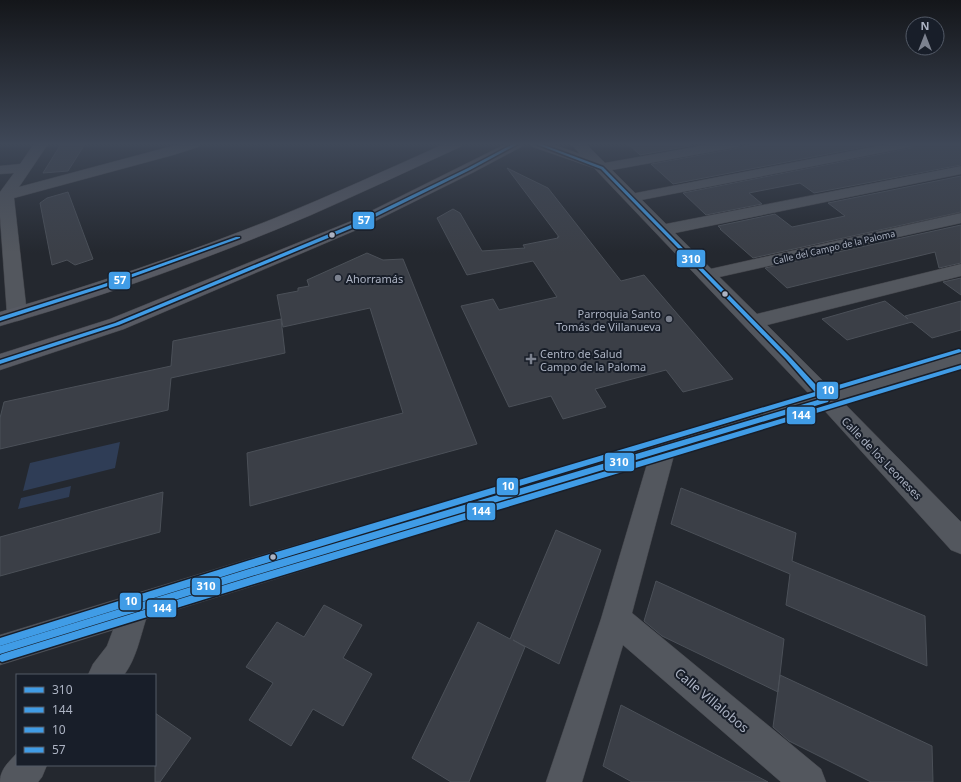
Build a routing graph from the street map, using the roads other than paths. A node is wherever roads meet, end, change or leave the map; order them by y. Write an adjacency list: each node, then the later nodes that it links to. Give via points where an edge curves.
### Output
1 (15, 180): 8 (street)
2 (64, 180): 8 (street)
3 (375, 180): 14 (main road, via 255,232)
4 (445, 180): 18 (main road, via 348,228 117,324)
5 (614, 180): 9 (street, Calle de los Leoneses)
6 (720, 180): 9 (street)
7 (909, 180): 11 (street)
8 (3, 197): 14 (street)
9 (631, 198): 11 (street, Calle de los Leoneses)
10 (961, 218): 13 (street, Calle del Campo de la Paloma)
11 (663, 230): 13 (street, Calle de los Leoneses)
12 (961, 270): 16 (street)
13 (706, 275): 16 (street, Calle de los Leoneses)
14 (17, 314): 15 (main road)
15 (0, 319)
16 (752, 322): 19 (street, Calle de los Leoneses)
17 (961, 359): 19 (street)
18 (0, 362)
19 (826, 400): 20 (street); 21 (street, Calle de los Leoneses)
20 (664, 448): 22 (street); 23 (street)
21 (961, 541)
22 (135, 609): 24 (street); 25 (street, via 119,656)
23 (616, 619): 28 (street); 29 (street, Calle Villalobos)
24 (0, 650)
25 (105, 674)
26 (29, 766): 27 (street)
27 (15, 782)
28 (564, 782)
29 (808, 782)

